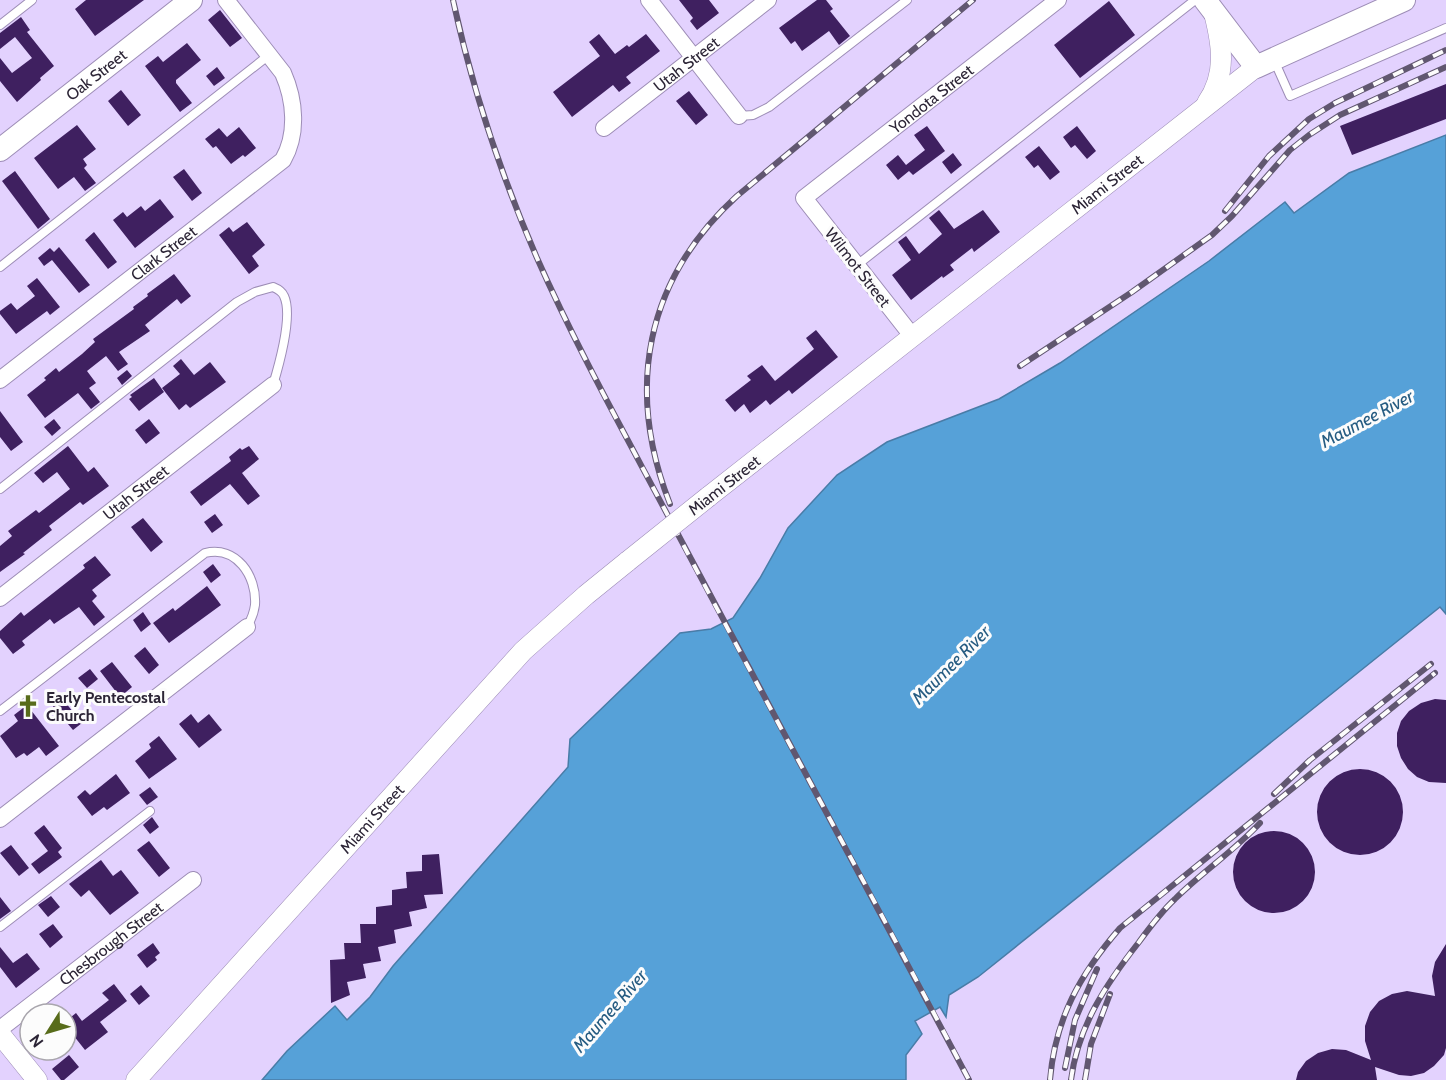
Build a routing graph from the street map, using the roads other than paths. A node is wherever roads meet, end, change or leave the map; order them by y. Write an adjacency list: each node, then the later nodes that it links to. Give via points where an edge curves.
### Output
1 (32, 0): 10 (lane)
2 (191, 0): 18 (main road, Oak Street)
3 (226, 0): 12 (street)
4 (649, 0): 13 (street)
5 (768, 0): 13 (street, Utah Street)
6 (907, 0): 16 (lane, via 769,107 753,115)
7 (1058, 0): 19 (street, Yondota Street)
8 (1404, 0): 14 (main road, Miami Street)
9 (1205, 3): 14 (main road); 15 (street, via 1220,35 1222,59 1214,94); 20 (lane)
10 (0, 25)
11 (1446, 28): 14 (lane, via 1290,96)
12 (269, 55): 21 (lane); 23 (street, Clark Street, via 283,73 293,105 289,150 282,160)
13 (694, 58): 16 (street); 17 (street, Utah Street)
14 (1265, 63): 15 (street, Miami Street)
15 (1203, 108): 22 (street, Miami Street)
16 (739, 116)
17 (604, 128)
18 (0, 150)
19 (804, 198): 20 (street, Wilmot Street)
20 (857, 265): 22 (street, Wilmot Street)
21 (0, 267)
22 (913, 337): 36 (street, Miami Street, bridge, via 628,561 522,651)
23 (0, 380)
24 (273, 385): 25 (lane, via 283,345 286,309 285,297 273,287 237,302); 26 (street, Utah Street)
25 (0, 489)
26 (0, 598)
27 (247, 627): 28 (lane, via 255,606 248,571 224,551 205,552); 30 (street)
28 (0, 711)
29 (150, 811): 32 (lane)
30 (0, 819)
31 (193, 880): 33 (street, Chesbrough Street)
32 (0, 927)
33 (0, 1029)
34 (0, 1034): 35 (street)
35 (36, 1080)
36 (136, 1080)

